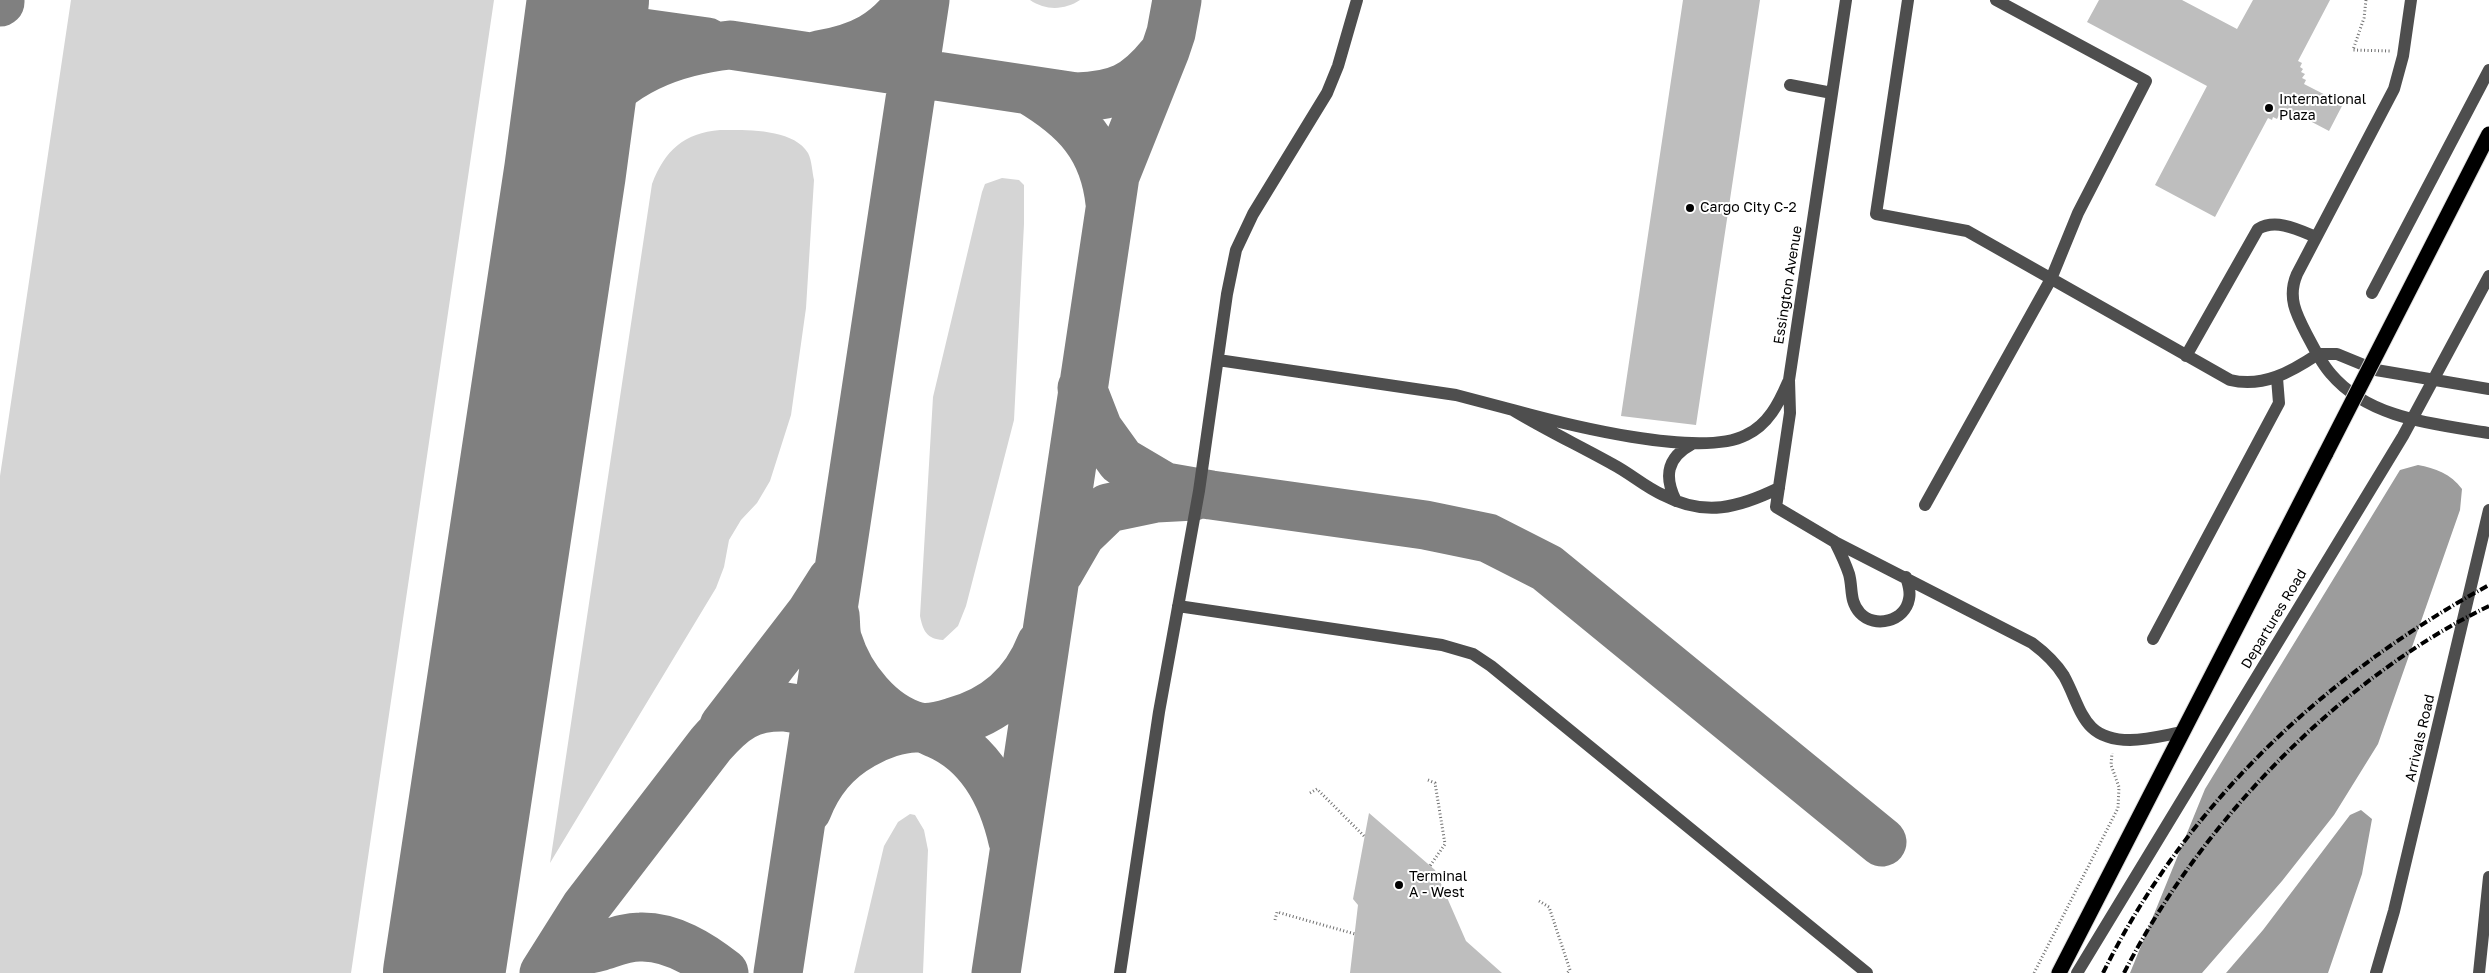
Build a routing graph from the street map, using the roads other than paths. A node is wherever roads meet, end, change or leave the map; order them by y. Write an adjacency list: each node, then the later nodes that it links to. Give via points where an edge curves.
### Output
1 (1357, 0): 16 (street, via 1327,93 1253,214 1236,250)
2 (1846, 0): 8 (street, Essington Avenue)
3 (1908, 0): 12 (street, via 1876,214 1961,229)
4 (1996, 0): 12 (street, via 2146,80 2078,213)
5 (2411, 0): 10 (street, via 2404,56 2395,84)
6 (2489, 70): 13 (street)
7 (1790, 84): 8 (street)
8 (1832, 93): 18 (street, Essington Avenue)
9 (2489, 134): 33 (highway, bridge)
10 (2316, 237): 14 (street, via 2295,279 2292,296 2298,316); 15 (street, via 2279,225 2258,229)
11 (2489, 276): 19 (street, Departures Road)
12 (2051, 279): 15 (street); 27 (street)
13 (2372, 293)
14 (2318, 354): 17 (street); 19 (street, via 2336,354 2366,367); 22 (street, via 2329,373 2350,391)
15 (2186, 356): 17 (street, via 2237,382)
16 (1218, 360): 21 (street, via 1456,395); 31 (street, via 1200,491)
17 (2277, 378): 32 (street, via 2279,403)
18 (1789, 380): 24 (street, via 1779,402 1754,431 1722,442); 25 (street, Essington Avenue, via 1790,413)
19 (2433, 380): 20 (street); 22 (street, Departures Road)
20 (2489, 389)
21 (1513, 410): 24 (street, via 1579,427); 26 (street)
22 (2412, 420): 23 (street); 38 (street, Departures Road)
23 (2489, 433)
24 (1692, 444): 26 (street, via 1676,455 1670,470 1669,485)
25 (1779, 488): 26 (street, via 1741,504 1722,508 1701,508); 29 (street, Essington Avenue, via 1776,507)
26 (1676, 501)
27 (1925, 505)
28 (2489, 510): 39 (street, Arrivals Road)
29 (1835, 542): 30 (street, Essington Avenue); 30 (street, via 1850,576 1853,603 1861,615 1874,622 1890,621 1902,611 1909,601)
30 (1906, 577): 33 (street, Essington Avenue, via 2021,636 2042,651 2064,677 2084,720 2092,728 2108,736 2130,740)
31 (1178, 606): 35 (street); 36 (street, via 1442,645 1473,654)
32 (2153, 640)
33 (2183, 732): 37 (highway)
34 (2489, 877): 40 (street)
35 (1120, 973)
36 (1867, 973)
37 (2059, 973)
38 (2077, 973)
39 (2376, 973)
40 (2480, 973)

